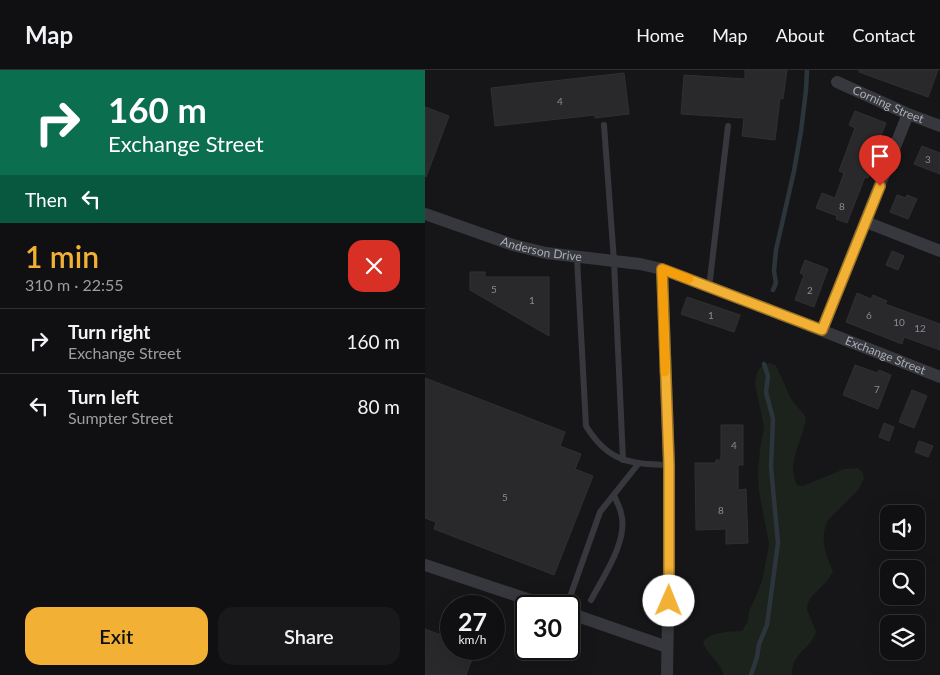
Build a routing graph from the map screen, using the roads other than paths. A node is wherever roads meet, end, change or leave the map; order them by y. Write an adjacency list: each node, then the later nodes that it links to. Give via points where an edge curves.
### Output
1 (837, 82): 2 (street, Corning Street)
2 (908, 114): 5 (street, Corning Street); 7 (street)
3 (604, 125): 10 (lane)
4 (728, 126): 12 (lane)
5 (940, 126)
6 (426, 218): 9 (street, Anderson Drive, via 513,245)
7 (866, 222): 8 (street); 13 (street)
8 (940, 251)
9 (577, 258): 10 (street, Anderson Drive); 15 (lane, via 586,426 603,447)
10 (614, 261): 11 (street, Anderson Drive); 15 (lane)
11 (662, 269): 12 (street, Exchange Street); 17 (street)
12 (709, 288): 13 (street, Exchange Street)
13 (822, 330): 14 (street, Exchange Street)
14 (940, 377)
15 (623, 460): 16 (lane)
16 (639, 463): 17 (lane); 18 (lane)
17 (669, 465): 24 (street)
18 (613, 495): 20 (lane, via 600,512); 22 (lane, via 622,514 621,534 615,556)
19 (425, 565): 21 (street)
20 (571, 594)
21 (515, 595)
22 (591, 600)
23 (580, 617): 24 (street)
24 (667, 647): 25 (street)
25 (667, 675)

